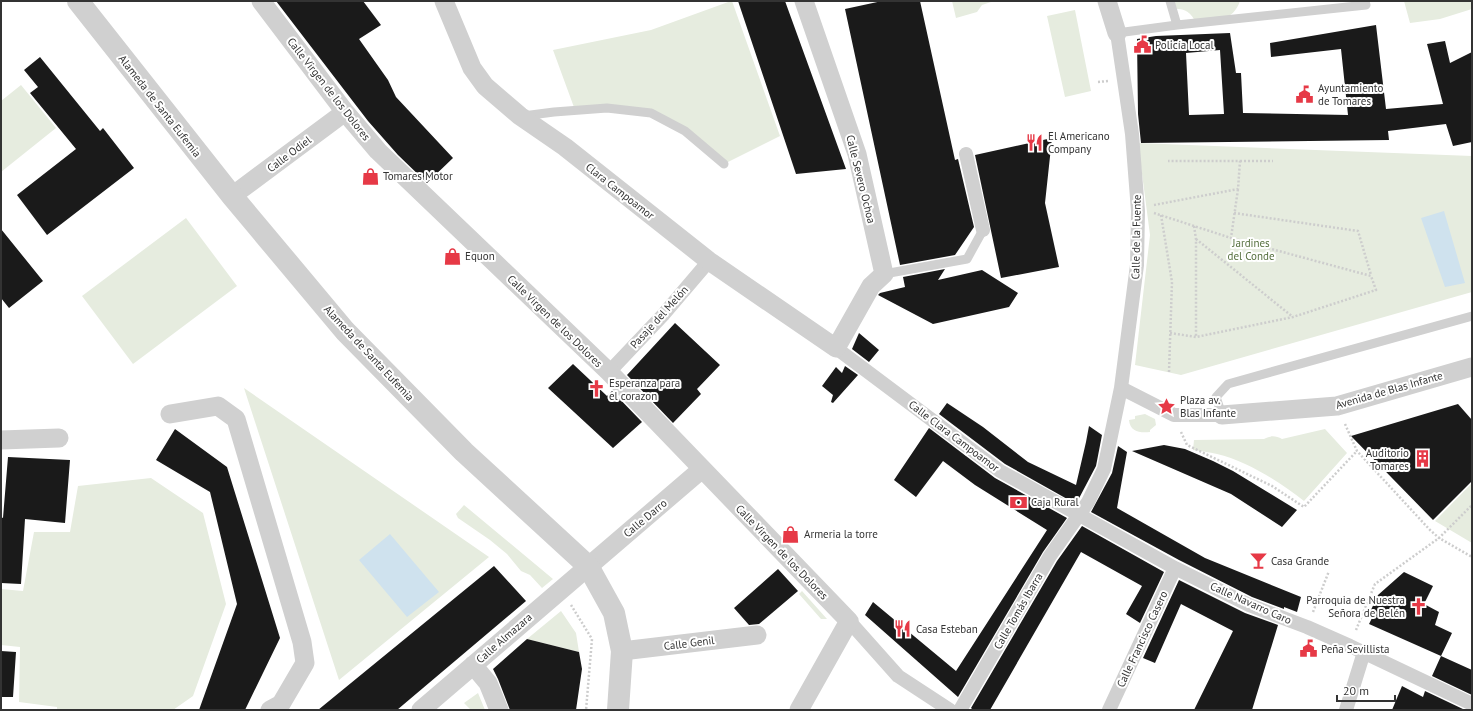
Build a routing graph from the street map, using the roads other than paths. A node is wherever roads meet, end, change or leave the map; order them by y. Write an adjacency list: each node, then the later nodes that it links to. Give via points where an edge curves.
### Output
1 (78, 1): 14 (street, Alameda de Santa Eufemia)
2 (261, 1): 10 (street, Calle Virgen de los Dolores)
3 (444, 1): 11 (street, Clara Campoamor, via 472,68 485,86)
4 (1107, 1): 9 (street, Calle de la Fuente)
5 (1170, 1): 8 (lane)
6 (1366, 1): 8 (lane, via 1366,5)
7 (808, 2): 17 (street, Calle Severo Ochoa, via 857,154)
8 (1177, 25): 9 (lane)
9 (1117, 33): 22 (street, Calle de la Fuente, via 1132,134 1138,208 1138,265)
10 (346, 112): 14 (street, Calle Odiel); 21 (street, Calle Virgen de los Dolores, via 378,151)
11 (520, 116): 13 (lane, via 606,108 651,113 685,131); 16 (street, Clara Campoamor, via 565,147)
12 (966, 154): 15 (street)
13 (724, 164)
14 (232, 196): 29 (street, Alameda de Santa Eufemia, via 345,331 464,452)
15 (983, 230): 17 (lane, via 967,259)
16 (709, 261): 19 (street, Clara Campoamor); 21 (street, Pasaje del Melón)
17 (884, 274): 19 (street, via 871,286)
18 (1472, 316): 24 (lane, via 1228,384 1216,397)
19 (836, 348): 28 (street, Calle Clara Campoamor, via 1000,470)
20 (1472, 367): 24 (street, Avenida de Blas Infante, via 1337,406)
21 (609, 372): 27 (street, Calle Virgen de los Dolores)
22 (1121, 388): 24 (street, Avenida de Blas Infante, via 1174,415); 28 (street, Calle de la Fuente, via 1104,469 1088,502)
23 (170, 414): 37 (street, via 218,406 236,419 302,642 305,663 281,704)
24 (1222, 415)
25 (59, 438): 26 (street)
26 (1, 440)
27 (702, 470): 29 (street, Calle Darro); 31 (street, Calle Virgen de los Dolores)
28 (1079, 514): 30 (street, Calle Navarro Caro); 43 (street, Calle Tomás Ibarra, via 1050,556)
29 (588, 566): 33 (street, Alameda de Santa Eufemia, via 614,613); 35 (street, Calle Almazara)
30 (1175, 568): 34 (street, Calle Navarro Caro, via 1249,605); 44 (street, Calle Francisco Casero)
31 (848, 621): 41 (street); 42 (street, Calle Virgen de los Dolores, via 898,676)
32 (757, 635): 33 (street, Calle Genil)
33 (622, 652): 40 (street, Alameda de Santa Eufemia)
34 (1364, 652): 36 (street, Calle Navarro Caro); 45 (street)
35 (473, 665): 38 (street, Calle Almazara); 39 (street, via 488,683)
36 (1472, 704)
37 (270, 710)
38 (421, 710)
39 (499, 710)
40 (618, 710)
41 (799, 710)
42 (950, 710)
43 (960, 710)
44 (1109, 710)
45 (1346, 710)

